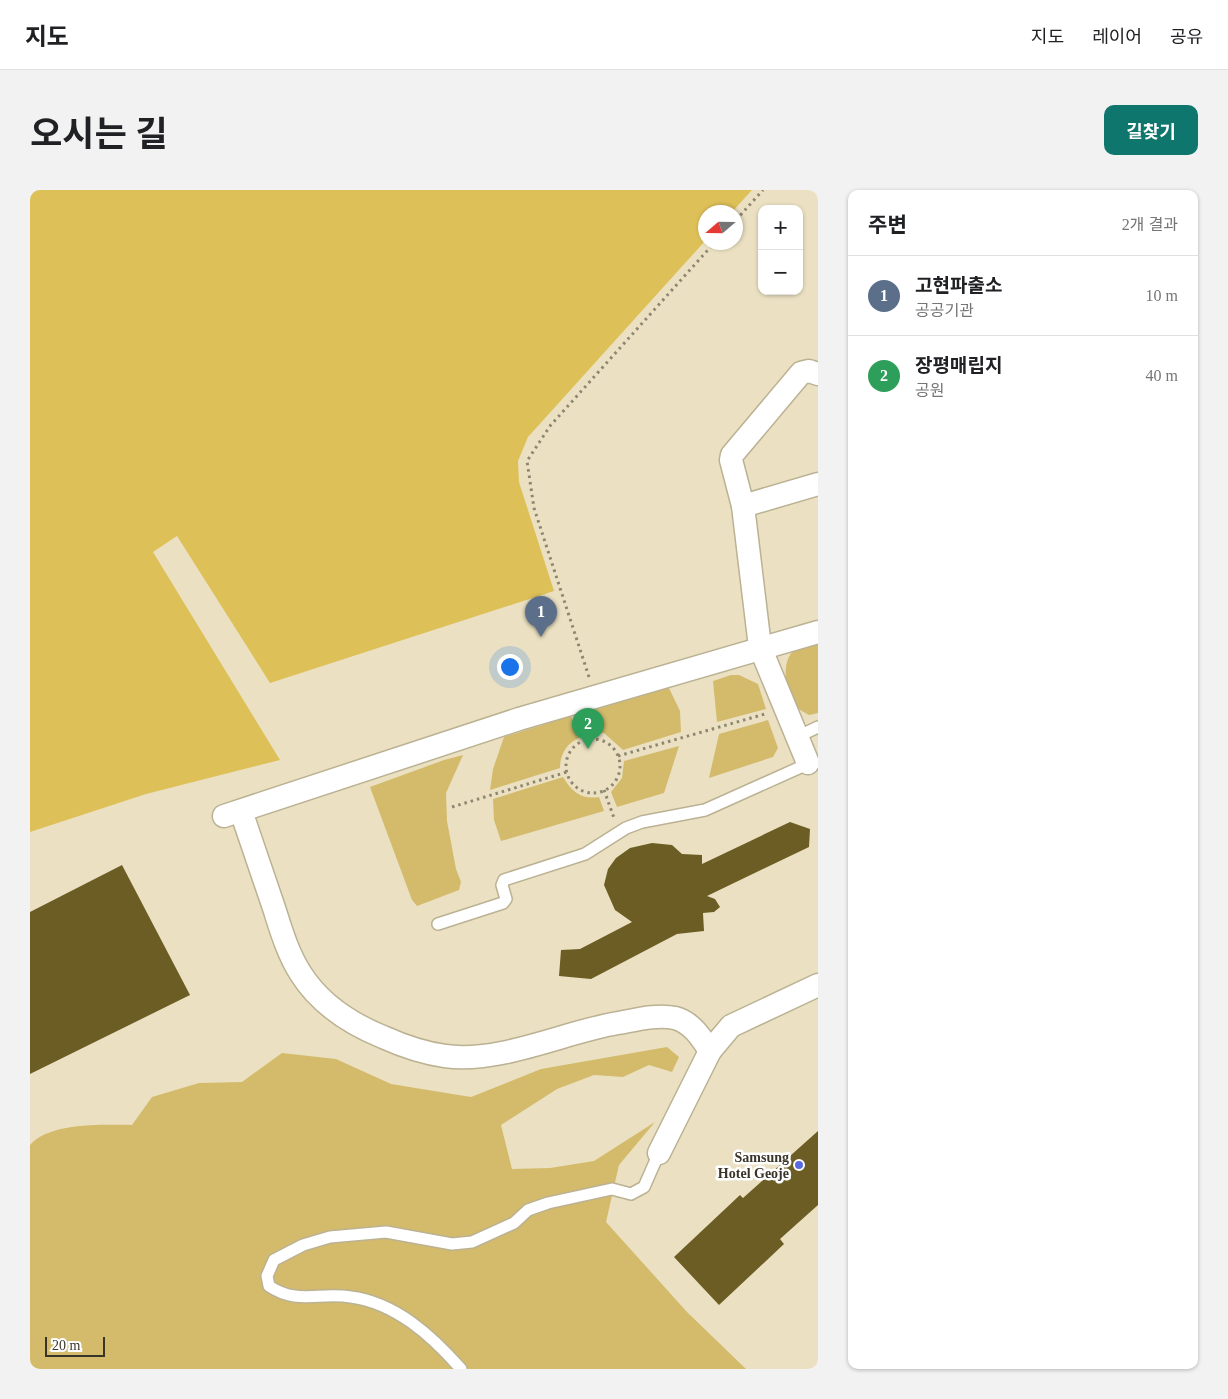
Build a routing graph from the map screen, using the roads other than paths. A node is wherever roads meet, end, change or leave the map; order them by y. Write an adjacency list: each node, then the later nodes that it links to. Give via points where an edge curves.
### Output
1 (818, 374): 3 (street, via 801,373 732,455)
2 (818, 484): 3 (street)
3 (743, 506): 6 (street)
4 (818, 632): 5 (street)
5 (783, 641): 6 (street); 8 (street, via 774,654)
6 (760, 647): 7 (street); 8 (street)
7 (737, 654): 8 (street, via 752,658); 14 (street, via 596,697 243,816 285,941 301,974 325,1002 374,1034 410,1049 446,1057 470,1056 522,1048 587,1028 648,1018 675,1018 689,1025)
8 (770, 673): 10 (street)
9 (818, 727): 10 (lane)
10 (797, 737): 11 (street)
11 (813, 761): 12 (lane, via 705,810 642,822 584,854 504,880 502,886 506,899 503,903)
12 (438, 924)
13 (818, 985): 14 (street, via 731,1026)
14 (710, 1051): 15 (street)
15 (659, 1154): 16 (lane, via 644,1187 630,1194 612,1189 548,1202 528,1210 514,1224 472,1242 452,1244 386,1232 357,1233 303,1245 274,1260 267,1276 269,1286 282,1294 294,1298 350,1296 379,1302 440,1346)
16 (461, 1369)

